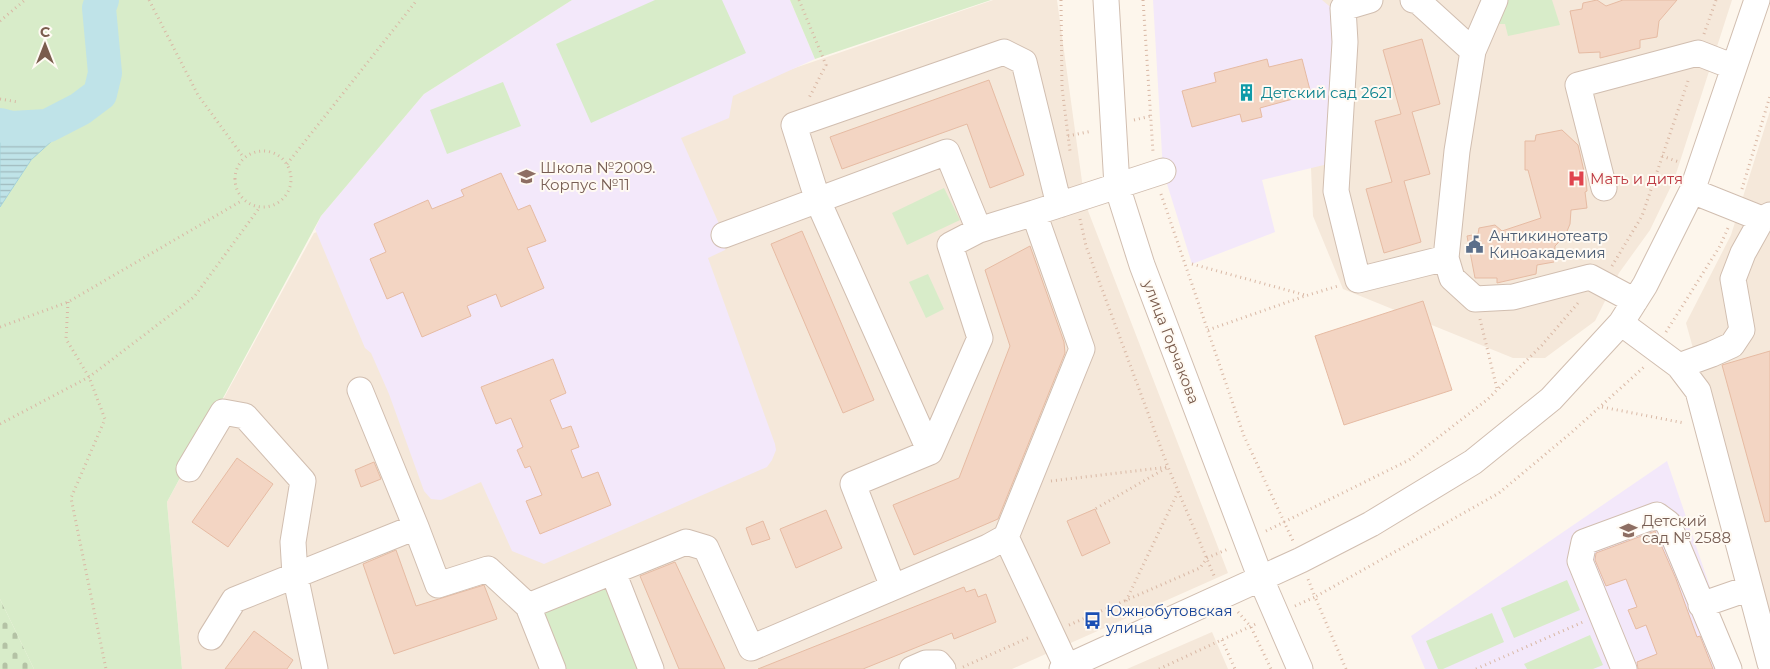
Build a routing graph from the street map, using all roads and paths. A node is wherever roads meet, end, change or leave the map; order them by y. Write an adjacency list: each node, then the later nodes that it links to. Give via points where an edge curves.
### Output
1 (25, 0): 13 (path)
2 (149, 0): 21 (path, via 198,95)
3 (418, 0): 22 (path)
4 (799, 0): 19 (path, via 826,65)
5 (1060, 0): 20 (path, via 1062,88)
6 (1106, 0): 24 (street, улица Горчакова)
7 (1143, 0): 23 (path)
8 (1370, 0): 37 (street, via 1343,8 1345,42 1336,190)
9 (1413, 0): 14 (street)
10 (1495, 0): 14 (street)
11 (1716, 0): 15 (path)
12 (1757, 0): 16 (street)
13 (0, 21)
14 (1473, 51): 35 (street, via 1457,151)
15 (1698, 53): 16 (street); 25 (street, via 1578,85); 38 (path, via 1642,216)
16 (1734, 67): 26 (street)
17 (0, 99): 18 (path)
18 (18, 102)
19 (794, 125): 28 (street); 29 (street, via 1004,52 1024,62)
20 (1070, 154)
21 (244, 158): 22 (path, via 257,151 272,152); 27 (path, via 235,173 237,192)
22 (287, 164): 30 (path, via 291,181 284,199 277,204)
23 (1159, 172): 24 (street); 45 (path)
24 (1117, 186): 29 (street); 62 (street, улица Горчакова, via 1142,265)
25 (1604, 188)
26 (1692, 192): 32 (street); 41 (street)
27 (243, 200): 30 (path); 42 (path)
28 (818, 201): 33 (street, via 947,152); 34 (street); 53 (street)
29 (1067, 202): 31 (street); 54 (path)
30 (260, 207): 47 (path, via 194,297)
31 (1034, 213): 33 (street); 56 (street, via 1082,349)
32 (1766, 217): 46 (street, via 1743,253 1733,279 1742,330 1732,345)
33 (979, 230): 53 (street, via 950,245 980,338)
34 (724, 235)
35 (1446, 258): 37 (street); 40 (street, via 1452,278)
36 (1192, 264): 39 (path)
37 (1358, 280): 39 (path)
38 (1601, 283): 40 (street, via 1590,277 1513,297); 41 (street); 48 (path)
39 (1305, 296): 45 (path)
40 (1475, 299): 48 (path)
41 (1635, 301): 43 (street)
42 (68, 302): 44 (path); 47 (path, via 66,339)
43 (1620, 323): 46 (street); 66 (street, via 1551,399 1473,462 1371,524)
44 (0, 327)
45 (1208, 330): 59 (path, via 1244,436)
46 (1679, 366): 67 (street, via 1698,391)
47 (90, 377): 51 (path); 82 (path, via 105,419 72,498)
48 (1497, 389): 59 (path, via 1409,460)
49 (360, 390): 60 (street)
50 (1601, 406): 52 (path)
51 (0, 424)
52 (1685, 424)
53 (930, 452): 68 (street, via 852,484)
54 (1168, 468): 56 (path); 57 (path); 58 (path)
55 (189, 469): 65 (street, via 223,412 245,416 302,481 293,542)
56 (1028, 483): 61 (street)
57 (1178, 491): 63 (path); 71 (path)
58 (1095, 509)
59 (1284, 521): 62 (path)
60 (416, 527): 65 (street); 73 (street, via 438,585 488,569)
61 (1006, 537): 68 (street); 77 (street)
62 (1246, 541): 63 (path); 66 (street, улица Горчакова)
63 (1207, 558): 69 (path); 71 (path, via 1200,568)
64 (613, 572): 68 (street, via 686,542 706,548 751,648); 73 (street); 85 (street)
65 (295, 575): 78 (street, via 234,600); 83 (street)
66 (1261, 578): 69 (street); 75 (street, улица Горчакова)
67 (1756, 582): 72 (street); 80 (street)
68 (893, 587)
69 (1224, 596): 76 (path); 81 (street)
70 (1315, 597): 75 (path)
71 (1126, 601): 77 (path, via 1066,627)
72 (1701, 605): 74 (street, via 1668,524 1657,515 1584,542 1580,561); 95 (street)
73 (528, 606): 84 (street)
74 (1602, 614): 93 (path); 94 (street)
75 (1276, 615): 76 (path); 92 (street, улица Горчакова)
76 (1251, 627): 79 (path); 91 (path)
77 (1049, 629): 81 (street); 88 (path)
78 (211, 637)
79 (1222, 640): 89 (path); 90 (path)
80 (1770, 663)
81 (1065, 668)
82 (106, 669)
83 (315, 669)
84 (553, 669)
85 (651, 669)
86 (912, 669): 87 (street, via 926,663 938,663)
87 (943, 669)
88 (957, 669)
89 (1159, 669)
90 (1235, 669)
91 (1271, 669)
92 (1300, 669)
93 (1476, 669)
94 (1624, 669)
95 (1730, 669)

